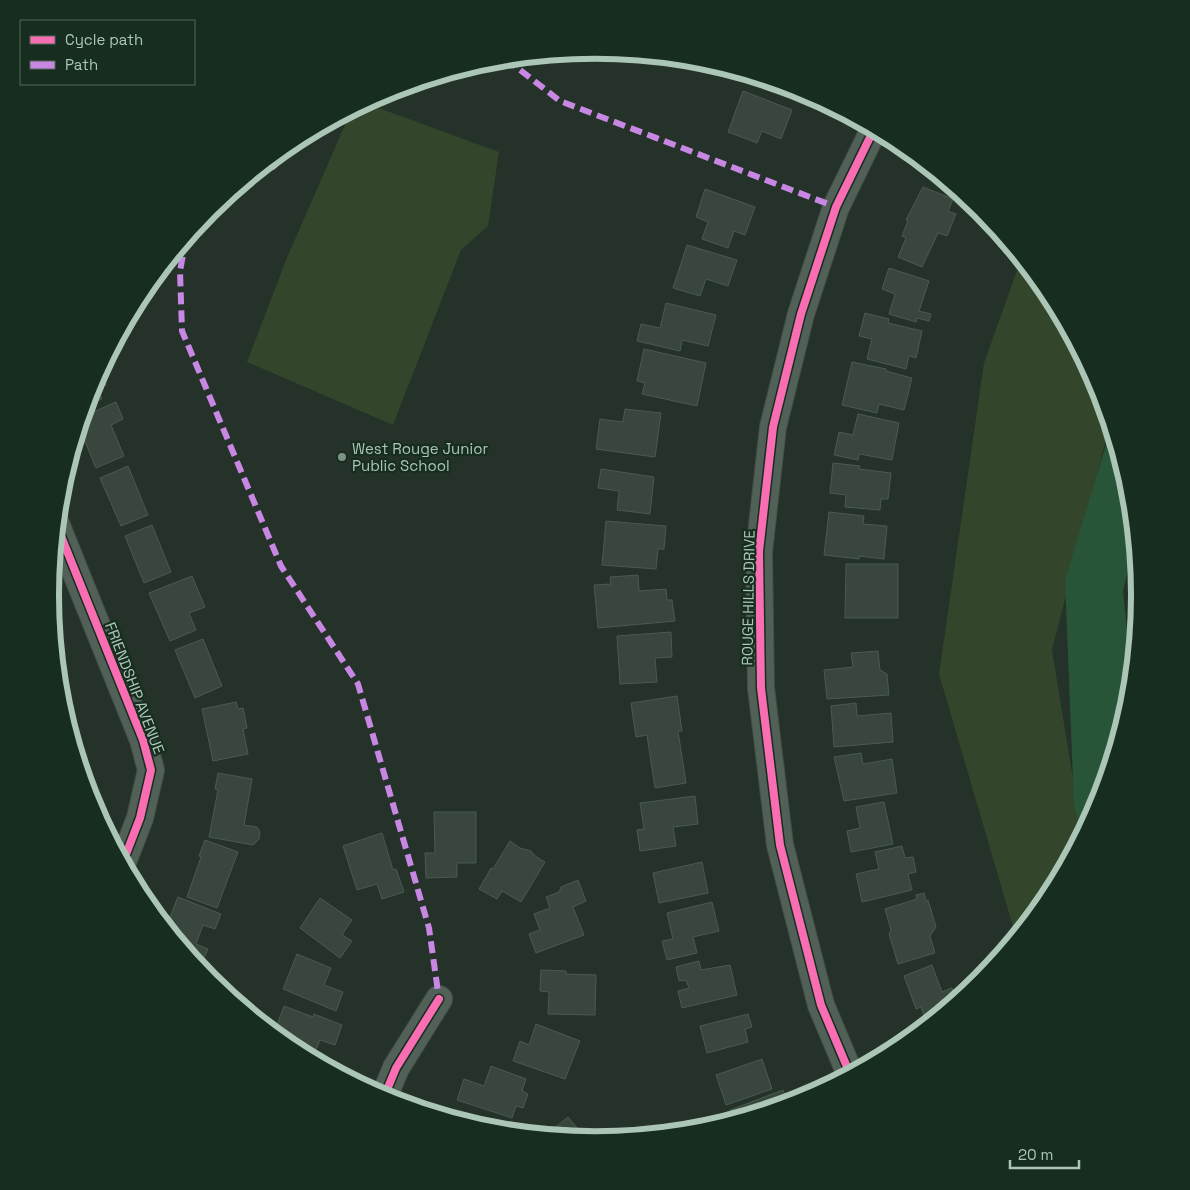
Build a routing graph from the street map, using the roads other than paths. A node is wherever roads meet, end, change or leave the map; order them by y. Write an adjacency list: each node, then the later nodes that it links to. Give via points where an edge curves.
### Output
1 (871, 136): 5 (street, ROUGE HILLS DRIVE, via 836,207 801,314 773,428 759,552 761,688 780,845 821,1005)
2 (61, 543): 3 (street, FRIENDSHIP AVENUE, via 143,740 151,770 140,818)
3 (126, 854)
4 (439, 1000): 6 (street, via 396,1068)
5 (847, 1068)
6 (387, 1089)

